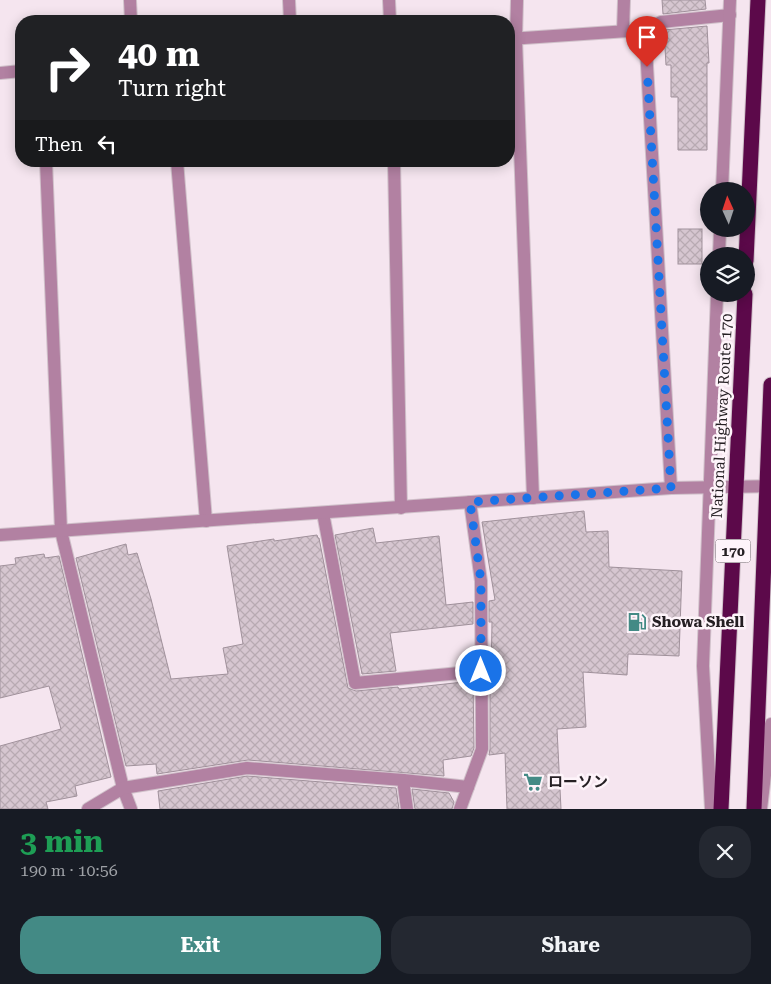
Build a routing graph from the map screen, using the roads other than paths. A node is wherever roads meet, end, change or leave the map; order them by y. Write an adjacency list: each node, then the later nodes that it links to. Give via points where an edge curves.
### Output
1 (130, 0): 8 (street)
2 (290, 0): 9 (street)
3 (390, 0): 10 (street)
4 (517, 0): 12 (street)
5 (624, 0): 13 (street)
6 (730, 0): 11 (street)
7 (758, 0): 22 (highway)
8 (131, 15)
9 (290, 15)
10 (390, 15)
11 (730, 15): 13 (street, via 661,22); 21 (street)
12 (515, 16)
13 (628, 33): 14 (street); 28 (street, via 646,48)
14 (515, 39)
15 (15, 72): 16 (street)
16 (0, 73)
17 (515, 105): 30 (street)
18 (46, 167): 35 (street)
19 (177, 167): 34 (street)
20 (394, 167): 32 (street)
21 (722, 182)
22 (747, 247)
23 (717, 302): 29 (street)
24 (745, 302): 26 (highway, National Highway Route 170 / 170)
25 (771, 385): 27 (highway, 170)
26 (736, 486): 27 (street); 29 (street); 47 (highway, National Highway Route 170 / 170)
27 (769, 486): 48 (highway, 170)
28 (671, 488): 29 (street); 30 (street)
29 (709, 488): 46 (street, via 703,666)
30 (533, 498): 31 (street)
31 (470, 502): 32 (street); 37 (street, via 481,581)
32 (401, 508): 33 (street)
33 (323, 513): 34 (street); 37 (street, via 355,683)
34 (206, 521): 35 (street)
35 (61, 531): 36 (street); 41 (street)
36 (0, 535)
37 (481, 671): 40 (street, via 482,749)
38 (771, 724): 49 (street)
39 (403, 780): 40 (street); 41 (street, via 247,768); 44 (street)
40 (468, 787): 45 (street)
41 (123, 788): 42 (street); 43 (street)
42 (88, 809)
43 (131, 809)
44 (407, 809)
45 (460, 809)
46 (711, 809)
47 (721, 809)
48 (754, 809)
49 (762, 809)

